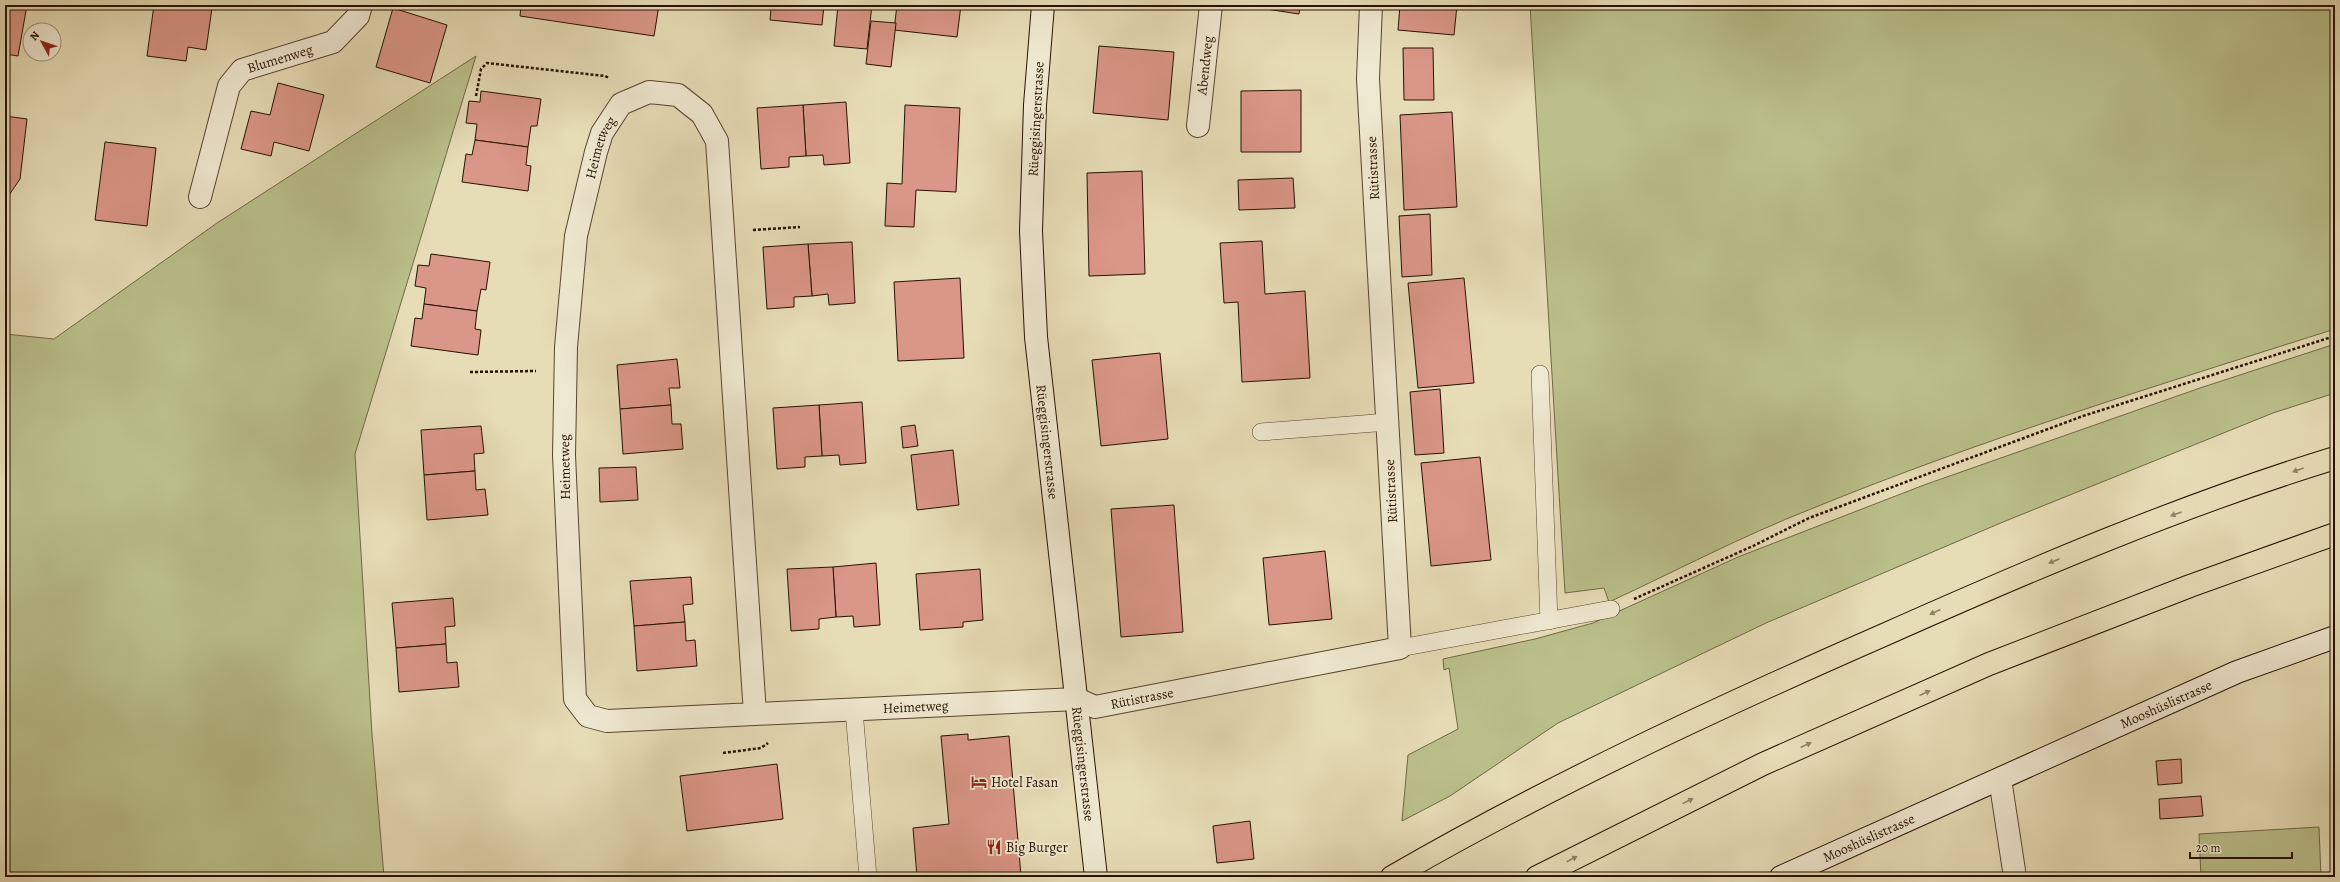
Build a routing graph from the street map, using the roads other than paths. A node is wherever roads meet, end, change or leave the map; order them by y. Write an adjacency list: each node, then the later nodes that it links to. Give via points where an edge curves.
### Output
1 (361, 5): 6 (street, Blumenweg, via 358,16 333,42 242,70 229,86)
2 (1043, 5): 16 (street, Rüeggisingerstrasse, via 1035,106 1031,231 1036,337)
3 (1212, 5): 5 (street, Abendweg)
4 (1371, 5): 8 (street, Rütistrasse, via 1368,79)
5 (1198, 126)
6 (200, 197)
7 (1540, 374): 13 (lane)
8 (1388, 422): 9 (lane); 15 (street, Rütistrasse)
9 (1261, 432)
10 (2335, 458): 22 (highway, one-way to 22, via 2063,557 1739,698 1628,751)
11 (2335, 534): 23 (highway, one-way to 11, via 1763,764 1989,664 2190,586)
12 (1611, 609): 13 (lane)
13 (1549, 621): 15 (lane)
14 (2335, 637): 19 (street, Mooshüslistrasse, via 2237,672)
15 (1400, 648): 16 (street, Rütistrasse, via 1095,707)
16 (1077, 700): 17 (street, Heimetweg); 21 (street, Rüeggisingerstrasse)
17 (854, 710): 18 (street, Heimetweg); 20 (lane)
18 (755, 714): 18 (street, Heimetweg, via 717,141 702,114 678,95 649,92 621,104 602,133 578,228 566,370 564,455 574,699 588,716 607,721)
19 (2000, 779): 24 (street, Mooshüslistrasse); 25 (street)
20 (868, 877)
21 (1096, 877)
22 (1392, 877)
23 (1537, 877)
24 (1781, 877)
25 (2015, 877)

